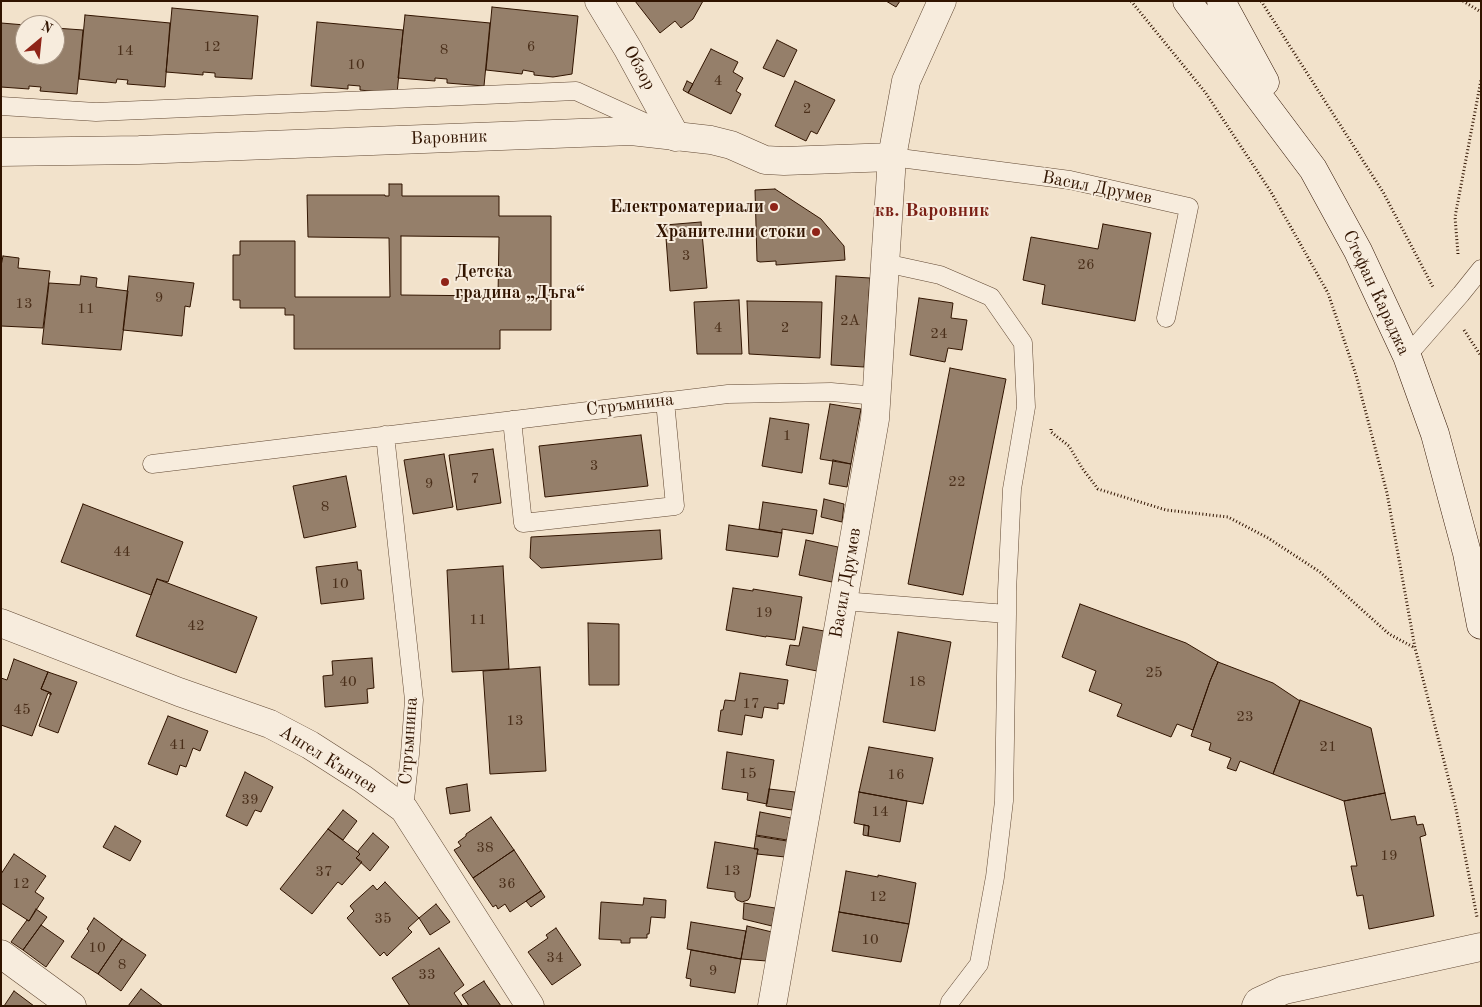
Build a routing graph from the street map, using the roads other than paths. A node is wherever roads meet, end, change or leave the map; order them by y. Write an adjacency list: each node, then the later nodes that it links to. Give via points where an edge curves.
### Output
1 (599, 1): 6 (street, Обзор)
2 (942, 1): 8 (street, Васил Друмев, via 906,81)
3 (1187, 1): 9 (street, Стефан Караджа)
4 (1221, 1): 9 (street)
5 (1, 106): 6 (lane, via 96,112 576,91)
6 (676, 137): 7 (street, Варовник, via 631,132); 8 (street, Варовник, via 731,145 765,160)
7 (1, 152)
8 (892, 157): 10 (street, Васил Друмев); 12 (lane, Васил Друмев, via 1070,180 1189,207)
9 (1313, 169): 13 (street, Стефан Караджа, via 1358,251)
10 (886, 263): 14 (street, Васил Друмев); 20 (lane, via 940,275 991,297 1023,343 1026,407 1012,489)
11 (1481, 269): 13 (lane)
12 (1166, 318)
13 (1407, 356): 22 (street, Стефан Караджа, via 1435,434 1467,553)
14 (876, 396): 15 (lane, Стръмнина, via 831,392 728,394); 19 (street, Васил Друмев)
15 (665, 401): 16 (lane, Стръмнина); 16 (lane, via 675,506 523,523)
16 (512, 420): 17 (lane, Стръмнина)
17 (385, 435): 18 (lane, Стръмнина); 23 (lane, Стръмнина, via 414,700)
18 (152, 464)
19 (843, 601): 20 (lane); 28 (street, Васил Друмев)
20 (1007, 614): 29 (lane, via 1004,801 995,877 979,964)
21 (1, 623): 23 (street, Ангел Кънчев, via 270,724 310,745)
22 (1481, 624)
23 (404, 809): 27 (street, Ангел Кънчев)
24 (1480, 936): 30 (street, via 1284,990)
25 (1, 954): 26 (street)
26 (72, 1006)
27 (530, 1006)
28 (772, 1006)
29 (950, 1006)
30 (1256, 1006)

